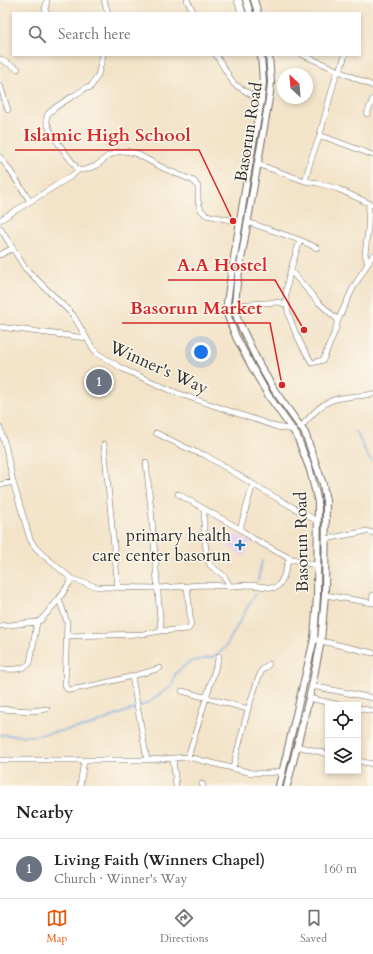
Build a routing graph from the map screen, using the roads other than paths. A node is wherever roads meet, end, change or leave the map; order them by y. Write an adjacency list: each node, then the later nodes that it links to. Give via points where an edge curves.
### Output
1 (47, 0): 7 (street)
2 (104, 0): 8 (street)
3 (187, 0): 9 (street)
4 (238, 0): 10 (highway)
5 (246, 0): 11 (main road)
6 (254, 0): 12 (main road)
7 (46, 12)
8 (108, 12)
9 (193, 12)
10 (242, 12)
11 (250, 12)
12 (258, 12)
13 (103, 56): 32 (street, via 98,75 90,88 66,101 47,114 46,118 49,129)
14 (217, 56): 25 (street, via 234,84)
15 (261, 56): 25 (main road, Basorun Road)
16 (270, 56): 31 (main road, Basorun Road, via 270,93)
17 (305, 56): 21 (street)
18 (345, 56): 21 (street)
19 (0, 59): 20 (street)
20 (18, 69)
21 (340, 72): 23 (street); 28 (street, via 336,75)
22 (0, 85): 26 (street)
23 (373, 86)
24 (373, 99): 27 (street)
25 (261, 101): 37 (main road, Basorun Road)
26 (8, 110)
27 (368, 114)
28 (319, 138): 29 (street, via 325,137); 33 (street)
29 (373, 155)
30 (0, 157): 34 (street)
31 (257, 164): 33 (street); 38 (main road, Basorun Road)
32 (78, 170): 34 (street, via 73,176); 37 (street, via 96,166 117,152 135,153 194,182 198,187 201,210 206,215)
33 (305, 181): 35 (street, via 338,189)
34 (30, 201): 36 (street)
35 (371, 204): 45 (street, via 365,254)
36 (0, 220)
37 (240, 222): 47 (main road, Basorun Road)
38 (247, 222): 40 (street); 48 (main road, Basorun Road)
39 (0, 228): 41 (street, Winner's Way)
40 (300, 240): 42 (street); 46 (street)
41 (13, 248): 43 (street); 53 (street, Winner's Way, via 30,274 73,315)
42 (317, 248)
43 (0, 255)
44 (373, 255): 45 (street)
45 (368, 264): 51 (street)
46 (291, 271): 50 (street); 51 (street)
47 (230, 282): 48 (main road); 57 (main road, Basorun Road, via 227,314 236,337 268,394)
48 (237, 283): 49 (main road, Basorun Road)
49 (235, 305): 50 (street, via 280,302); 55 (main road, Basorun Road, via 237,318 259,364)
50 (286, 305): 51 (street, via 312,363 323,360)
51 (338, 320)
52 (0, 327): 53 (street)
53 (86, 338): 57 (street, Winner's Way, via 94,351 106,361 158,385 218,408 282,429)
54 (373, 394): 55 (street, via 333,400 317,409)
55 (301, 427): 69 (main road, Basorun Road, via 309,442 325,492)
56 (0, 428): 61 (street)
57 (294, 430): 66 (main road, Basorun Road, via 317,494)
58 (156, 433): 62 (street, via 205,455)
59 (104, 444): 75 (street)
60 (146, 462): 76 (street)
61 (13, 482): 63 (street); 72 (street, via 35,547)
62 (254, 484): 66 (street); 67 (street)
63 (0, 485)
64 (178, 494): 65 (street)
65 (204, 510): 67 (street); 74 (street, via 207,558 210,565 224,576)
66 (317, 521): 71 (main road, Basorun Road)
67 (240, 529): 70 (street)
68 (373, 534): 69 (street, via 367,531)
69 (326, 539): 77 (main road, Basorun Road)
70 (289, 558): 71 (street); 74 (street, via 278,587)
71 (318, 566): 85 (main road, Basorun Road)
72 (72, 579): 75 (street, via 96,587); 79 (street)
73 (187, 586): 74 (street); 76 (street); 83 (street, via 190,628)
74 (230, 586)
75 (118, 588): 76 (street)
76 (158, 588): 83 (street)
77 (325, 595): 80 (street); 86 (main road, Basorun Road)
78 (373, 595): 80 (street)
79 (59, 599): 81 (street); 84 (street)
80 (372, 603)
81 (37, 622): 82 (street); 91 (street, via 28,666)
82 (0, 626)
83 (161, 631): 84 (street, via 143,634)
84 (67, 636): 92 (street, via 67,689)
85 (314, 639): 86 (street); 114 (main road, Basorun Road)
86 (321, 641): 87 (street); 93 (main road, Basorun Road)
87 (373, 653)
88 (219, 656): 95 (street)
89 (269, 664): 101 (street, via 262,670)
90 (160, 668): 92 (street)
91 (0, 669)
92 (132, 677): 110 (street)
93 (312, 686): 96 (main road, Basorun Road); 97 (street)
94 (182, 691): 95 (street)
95 (207, 697): 101 (street); 106 (street)
96 (309, 698): 98 (street); 104 (main road, Basorun Road)
97 (373, 698)
98 (327, 702)
99 (0, 709): 100 (street)
100 (47, 709)
101 (248, 709): 113 (street)
102 (361, 709): 103 (street)
103 (373, 711)
104 (297, 746): 105 (street); 118 (main road, Basorun Road)
105 (325, 753)
106 (188, 757): 107 (street); 113 (street)
107 (173, 759): 110 (street); 116 (street)
108 (0, 760): 109 (street)
109 (84, 760): 110 (street); 115 (street)
110 (147, 760)
111 (361, 762): 112 (street)
112 (373, 764)
113 (233, 768): 114 (street, via 252,773)
114 (282, 771): 117 (main road, Basorun Road)
115 (80, 786)
116 (176, 786)
117 (279, 786)
118 (287, 786)

